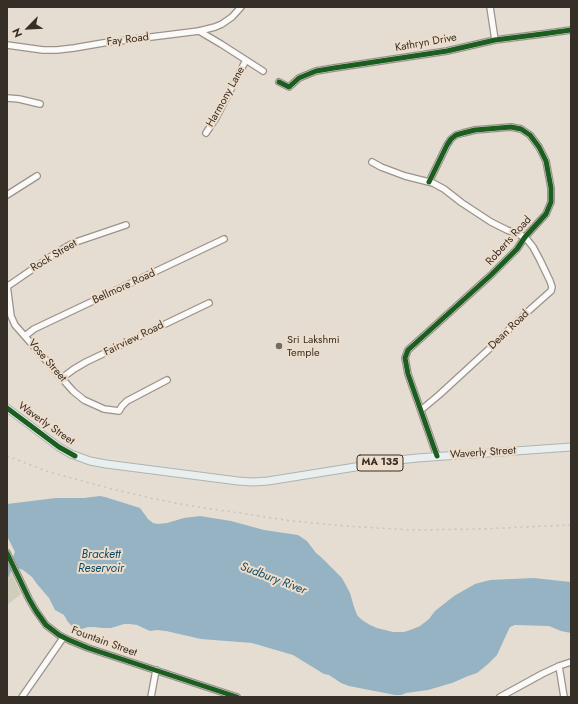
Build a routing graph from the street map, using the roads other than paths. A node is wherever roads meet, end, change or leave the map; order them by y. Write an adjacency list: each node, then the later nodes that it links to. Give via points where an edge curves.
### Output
1 (241, 7): 4 (street, Fay Road, via 222,24)
2 (490, 7): 5 (street)
3 (571, 30): 5 (street, Kathryn Drive)
4 (199, 31): 6 (street, Fay Road, via 57,50); 7 (street)
5 (495, 40): 9 (street, Kathryn Drive, via 447,51 316,71 299,78 289,87)
6 (7, 45)
7 (246, 60): 8 (street); 12 (street, Harmony Lane)
8 (263, 71)
9 (280, 82)
10 (7, 98): 11 (street)
11 (40, 104)
12 (206, 133)
13 (372, 162): 15 (street, via 405,176)
14 (38, 176): 16 (street)
15 (429, 182): 18 (street, via 491,222); 18 (street, Roberts Road, via 448,144 456,135 495,128 521,129 530,135 539,147 546,161 551,188 551,202 546,214)
16 (7, 195)
17 (126, 225): 20 (street, Rock Street, via 73,243)
18 (525, 237): 26 (street, Roberts Road, via 517,249 491,275 408,350 405,364); 26 (street, Dean Road, via 533,247 550,281 550,291)
19 (224, 239): 22 (street, Bellmore Road, via 30,331)
20 (7, 285): 22 (street, Vose Street, via 11,316)
21 (208, 303): 23 (street, Fairview Road, via 86,362)
22 (25, 336): 23 (street, Vose Street)
23 (62, 378): 24 (street, Vose Street, via 84,400 104,409 118,411 127,401)
24 (167, 380)
25 (7, 408): 28 (main road, Waverly Street / MA 135, via 59,448 90,461 238,481 268,481)
26 (421, 410): 28 (street, Roberts Road)
27 (571, 447): 28 (main road, Waverly Street / MA 135)
28 (436, 456)
29 (8, 555): 30 (street, Fountain Street, via 39,616)
30 (63, 638): 33 (street, Fountain Street); 34 (street)
31 (571, 662): 32 (street)
32 (559, 666): 37 (street); 38 (street)
33 (156, 670): 35 (street); 36 (street, Fountain Street)
34 (22, 697)
35 (151, 697)
36 (237, 697)
37 (500, 697)
38 (564, 697)

